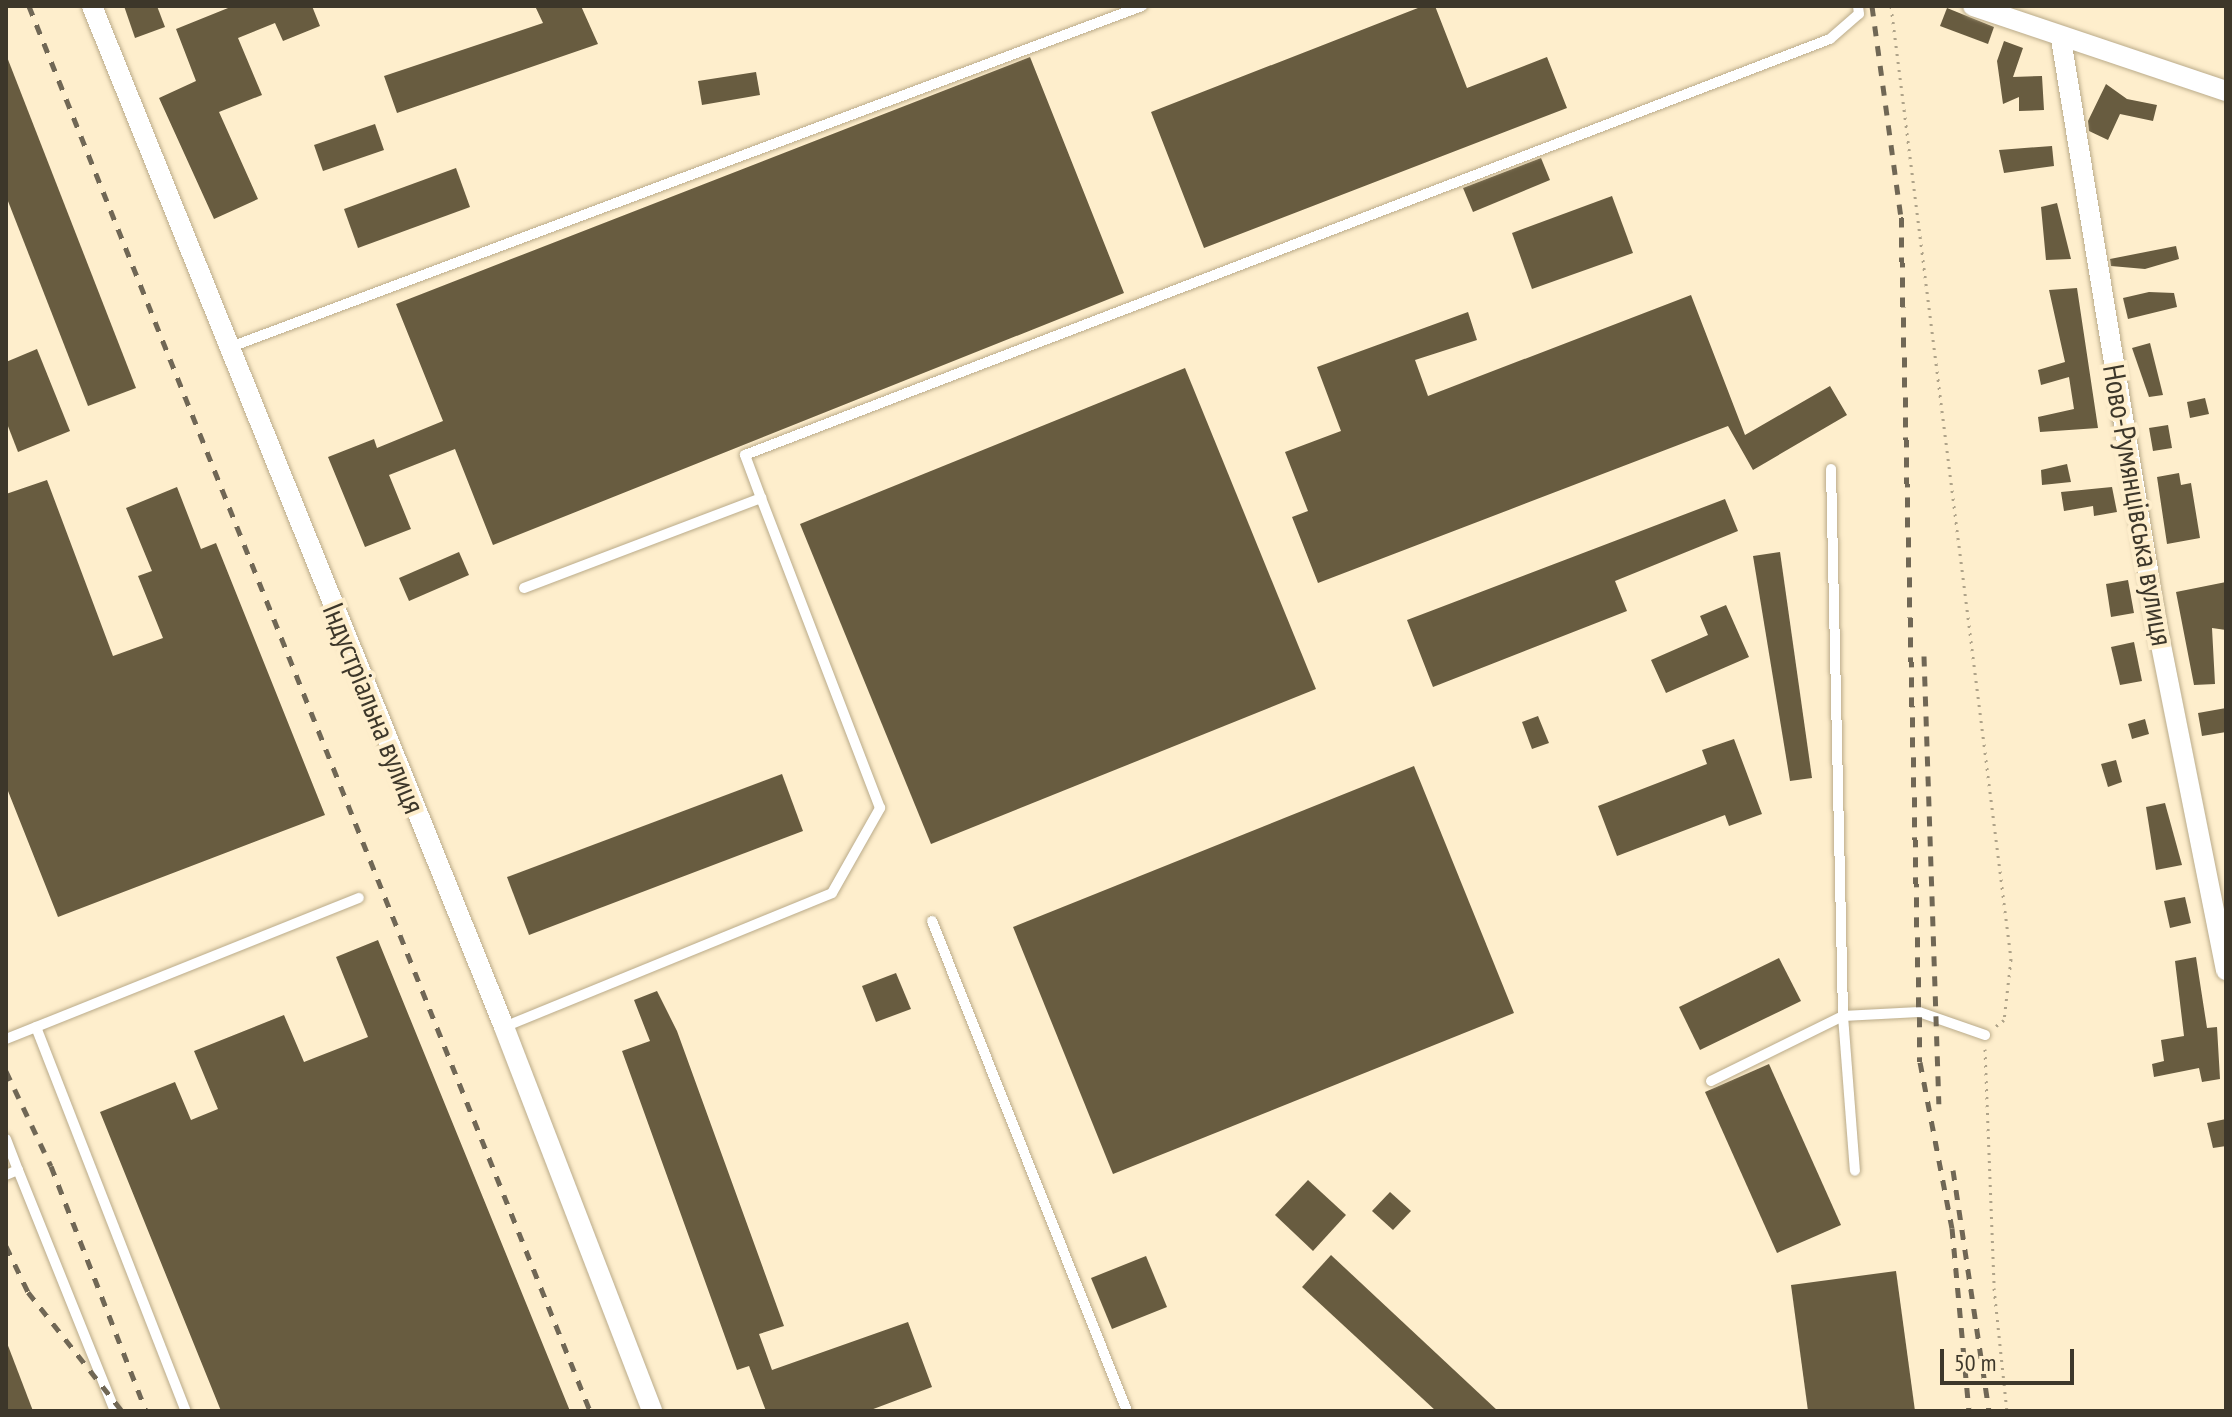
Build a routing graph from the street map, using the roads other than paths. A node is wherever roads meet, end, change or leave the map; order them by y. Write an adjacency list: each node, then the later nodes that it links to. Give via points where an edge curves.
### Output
1 (92, 6): 7 (street, Індустріальна вулиця)
2 (1142, 6): 7 (lane)
3 (1858, 6): 9 (lane, via 1859,14 1830,39 745,455)
4 (1973, 6): 5 (street)
5 (2061, 39): 6 (street); 13 (street, Ново-Румянцівська вулиця, via 2157,625)
6 (2226, 91)
7 (227, 349): 16 (street, Індустріальна вулиця)
8 (1831, 469): 14 (lane)
9 (761, 498): 10 (lane); 16 (lane, via 880,808 832,893)
10 (524, 588)
11 (359, 898): 15 (lane)
12 (932, 921): 27 (lane)
13 (2226, 970)
14 (1843, 1016): 17 (lane, via 1919,1012); 19 (lane); 22 (lane)
15 (36, 1027): 18 (lane); 25 (lane)
16 (504, 1027): 26 (street, Індустріальна вулиця)
17 (1985, 1035)
18 (6, 1039)
19 (1711, 1081)
20 (6, 1139): 21 (lane)
21 (18, 1170): 23 (lane); 24 (lane)
22 (1855, 1171)
23 (6, 1175)
24 (115, 1411)
25 (186, 1411)
26 (652, 1411)
27 (1127, 1411)

